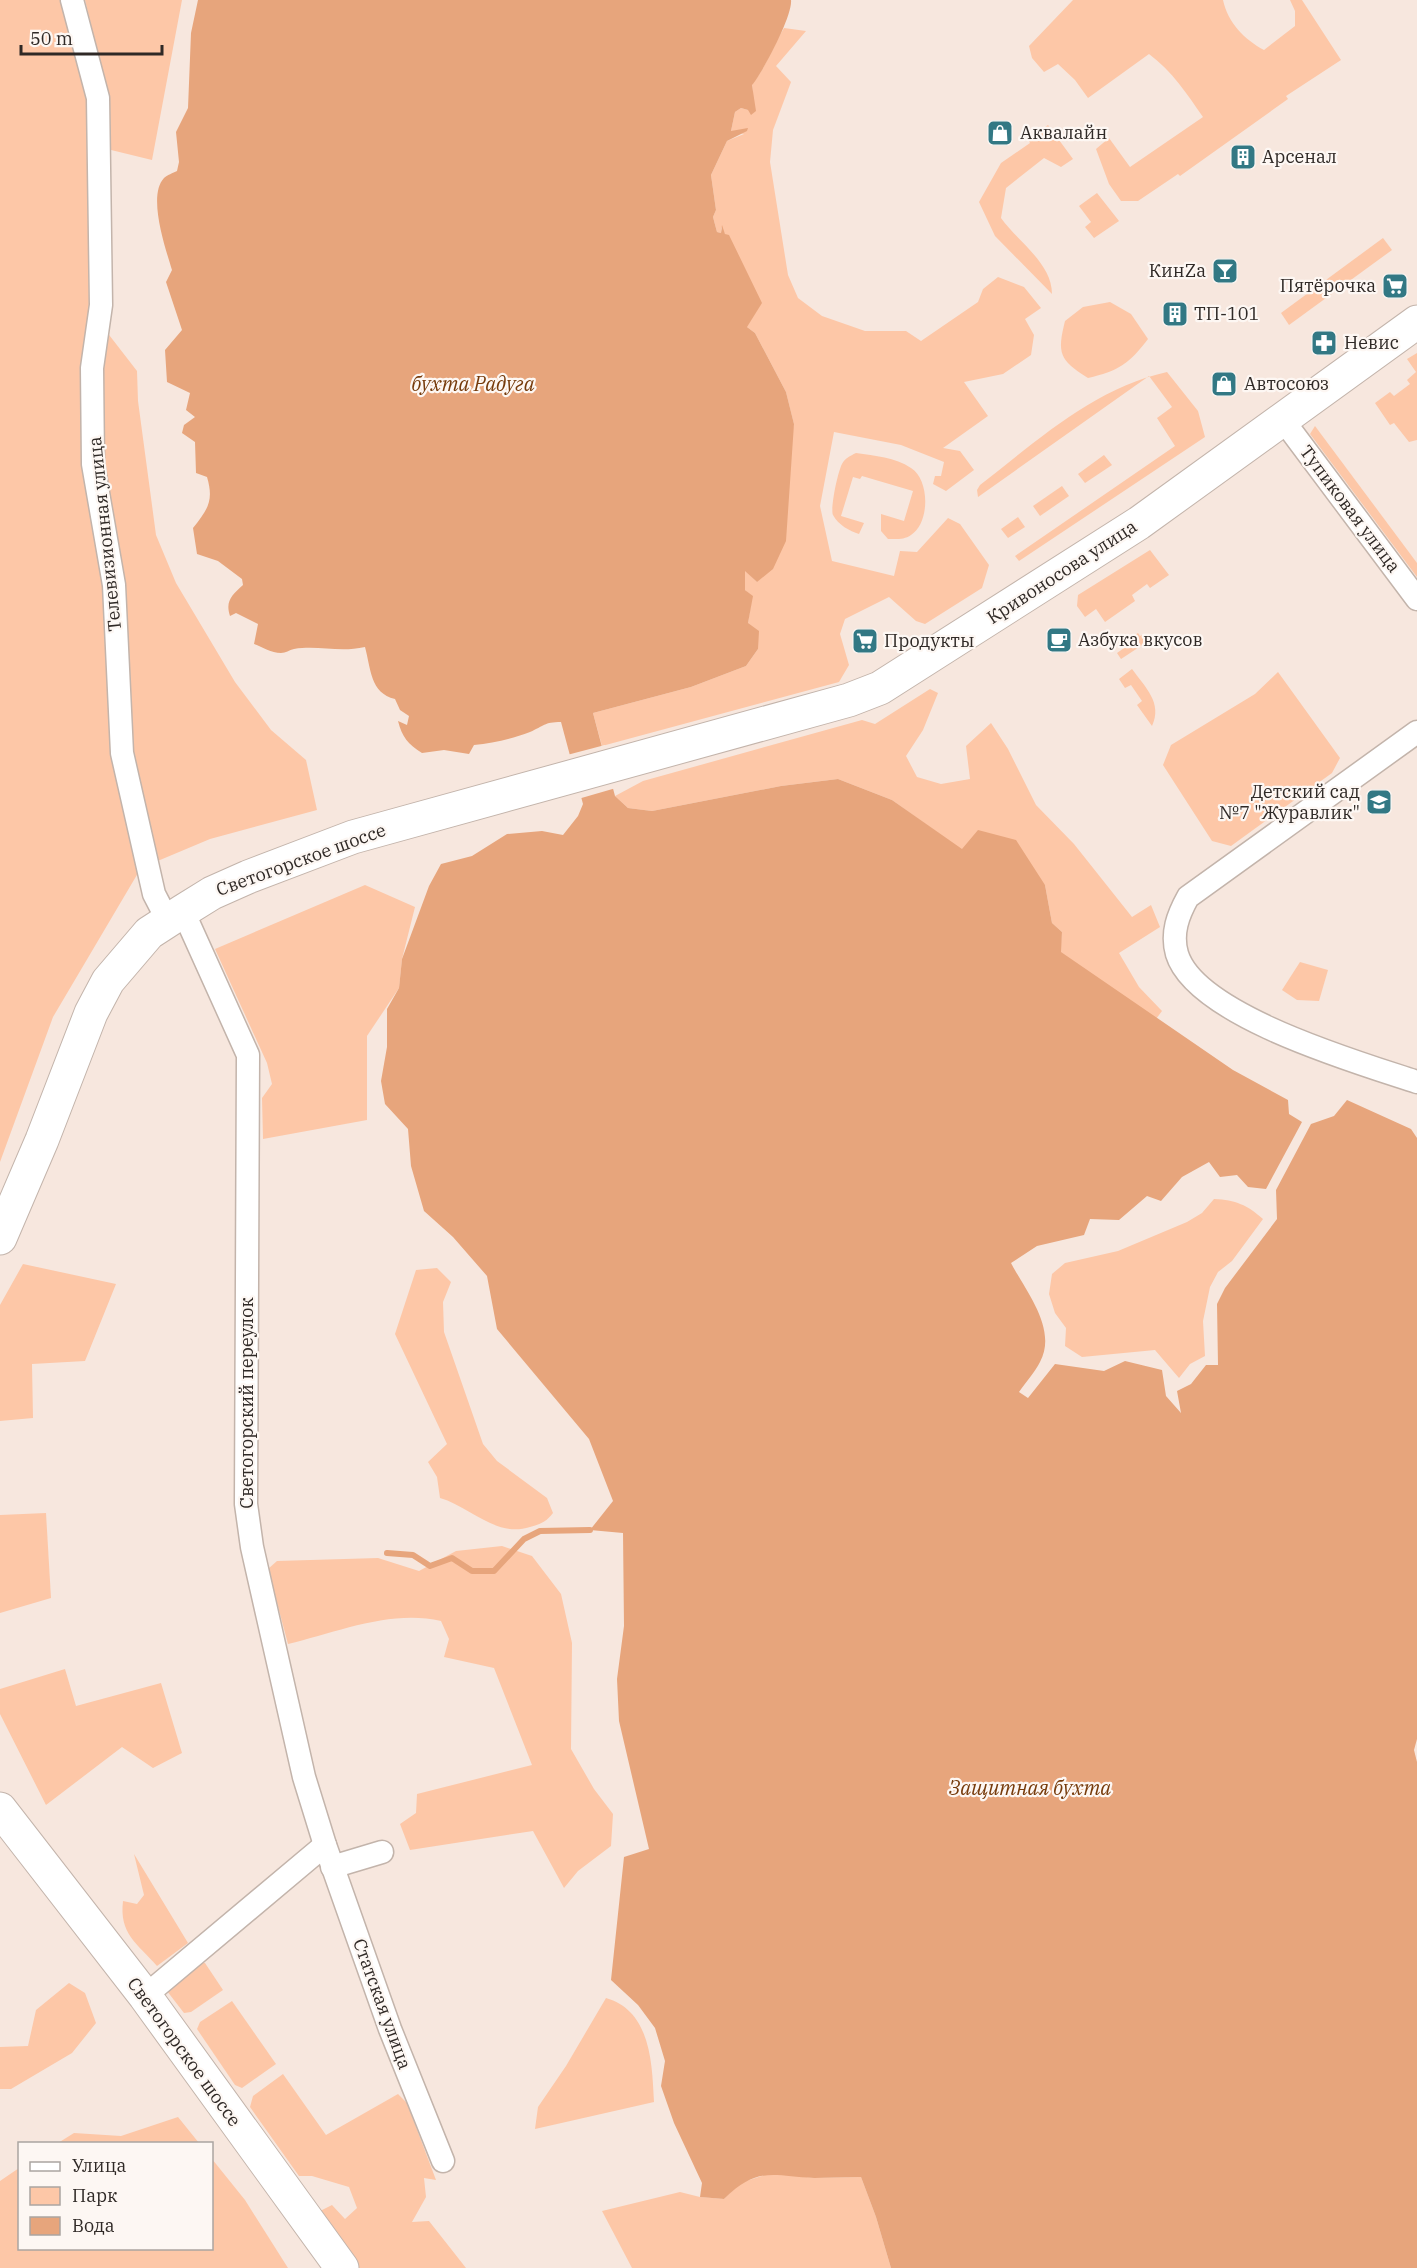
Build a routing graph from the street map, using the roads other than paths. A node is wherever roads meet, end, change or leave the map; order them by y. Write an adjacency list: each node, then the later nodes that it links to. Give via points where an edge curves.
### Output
1 (72, 0): 7 (street, Телевизионная улица, via 98,98 101,305 92,368 93,464 114,585 122,753 154,894)
2 (1417, 322): 3 (main road, Кривоносова улица)
3 (1283, 420): 4 (street, Тупиковая улица); 6 (main road, Кривоносова улица, via 1129,529 880,688 849,700)
4 (1417, 599)
5 (1417, 732): 8 (street, via 1188,897 1175,931 1177,954 1207,991 1262,1025 1313,1047)
6 (548, 783): 7 (main road, Светогорское шоссе, via 353,837 212,893)
7 (176, 916): 9 (main road, Светогорское шоссе, via 149,933 108,981 91,1013); 12 (street, Светогорский переулок, via 248,1054 246,1504 252,1547 304,1777)
8 (1417, 1082)
9 (0, 1238)
10 (0, 1809): 11 (main road, Светогорское шоссе)
11 (11, 1830): 15 (main road, Светогорское шоссе)
12 (325, 1845): 14 (street, Статская улица); 15 (street)
13 (382, 1852): 14 (street)
14 (332, 1867): 16 (street, Статская улица)
15 (145, 1996): 17 (main road, Светогорское шоссе)
16 (443, 2162)
17 (342, 2268)

